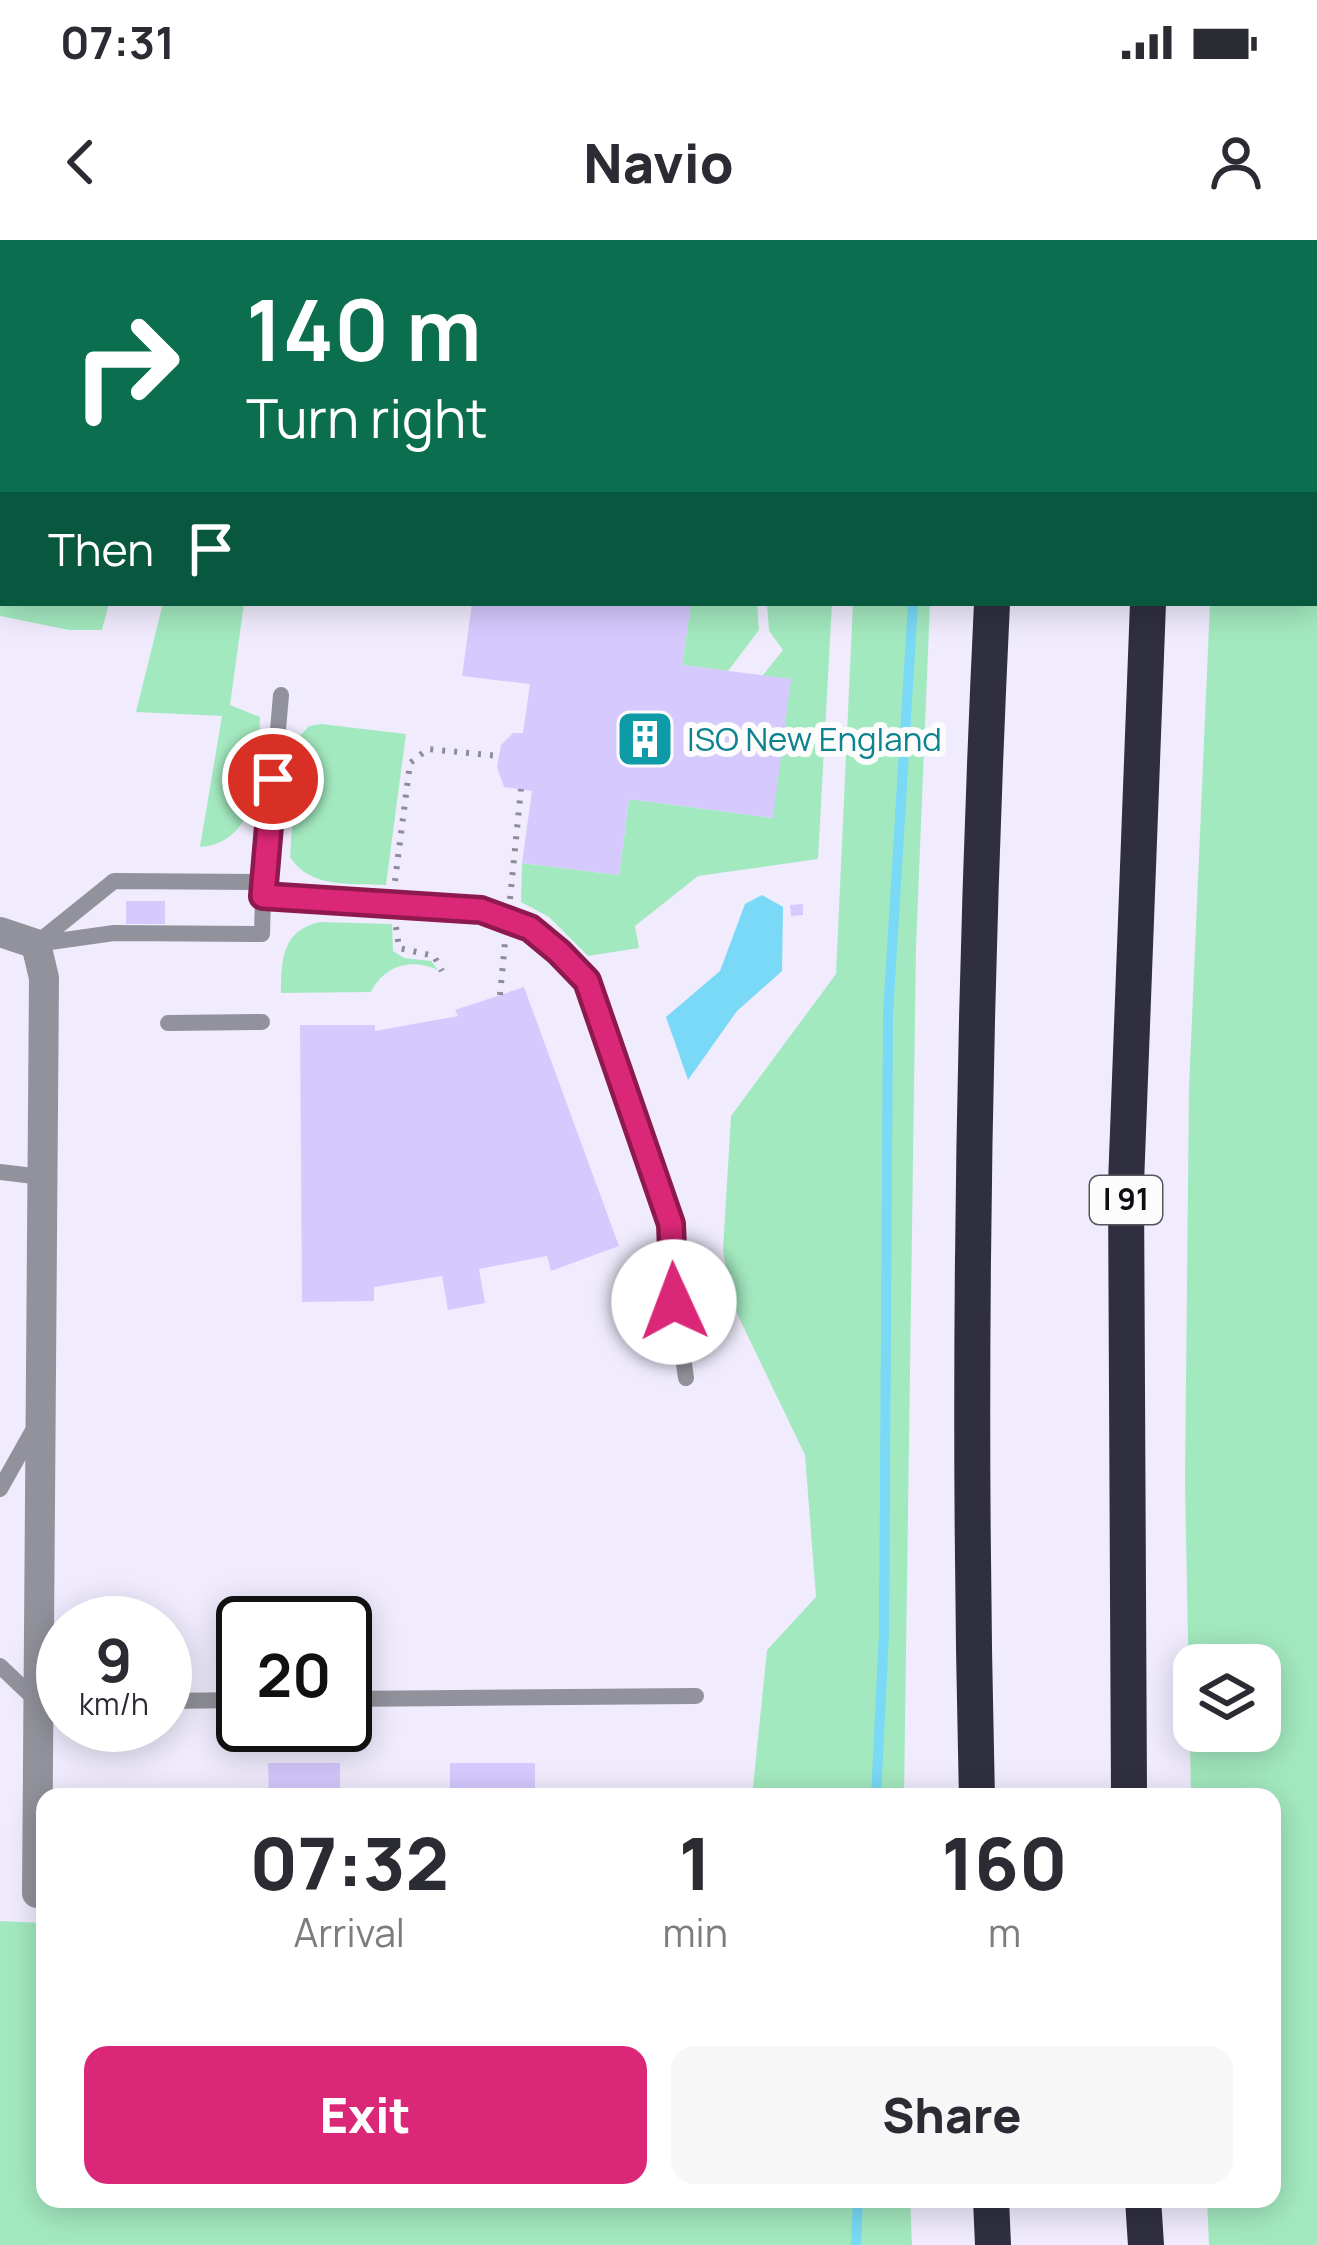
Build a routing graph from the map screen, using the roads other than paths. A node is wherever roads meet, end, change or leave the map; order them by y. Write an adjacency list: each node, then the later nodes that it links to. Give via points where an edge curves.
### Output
1 (992, 606): 21 (highway, via 971,1376)
2 (1148, 606): 22 (highway, I 91, via 1127,1160)
3 (281, 695): 4 (lane)
4 (264, 889): 6 (lane, via 114,881); 6 (lane, via 262,934 114,933); 11 (lane, via 481,910 530,928 587,981 671,1224)
5 (0, 932): 6 (street)
6 (36, 944): 10 (street, via 44,978)
7 (262, 1022): 8 (lane)
8 (168, 1023)
9 (0, 1172): 10 (lane)
10 (42, 1177): 12 (street)
11 (686, 1378)
12 (42, 1414): 13 (lane); 14 (street)
13 (0, 1490)
14 (48, 1596)
15 (0, 1666): 16 (lane)
16 (36, 1691)
17 (696, 1696): 18 (lane)
18 (372, 1699)
19 (47, 1752): 20 (street)
20 (45, 1788)
21 (977, 1788)
22 (1130, 1788)
23 (991, 2208): 25 (highway)
24 (1144, 2208): 26 (highway)
25 (993, 2245)
26 (1146, 2245)

